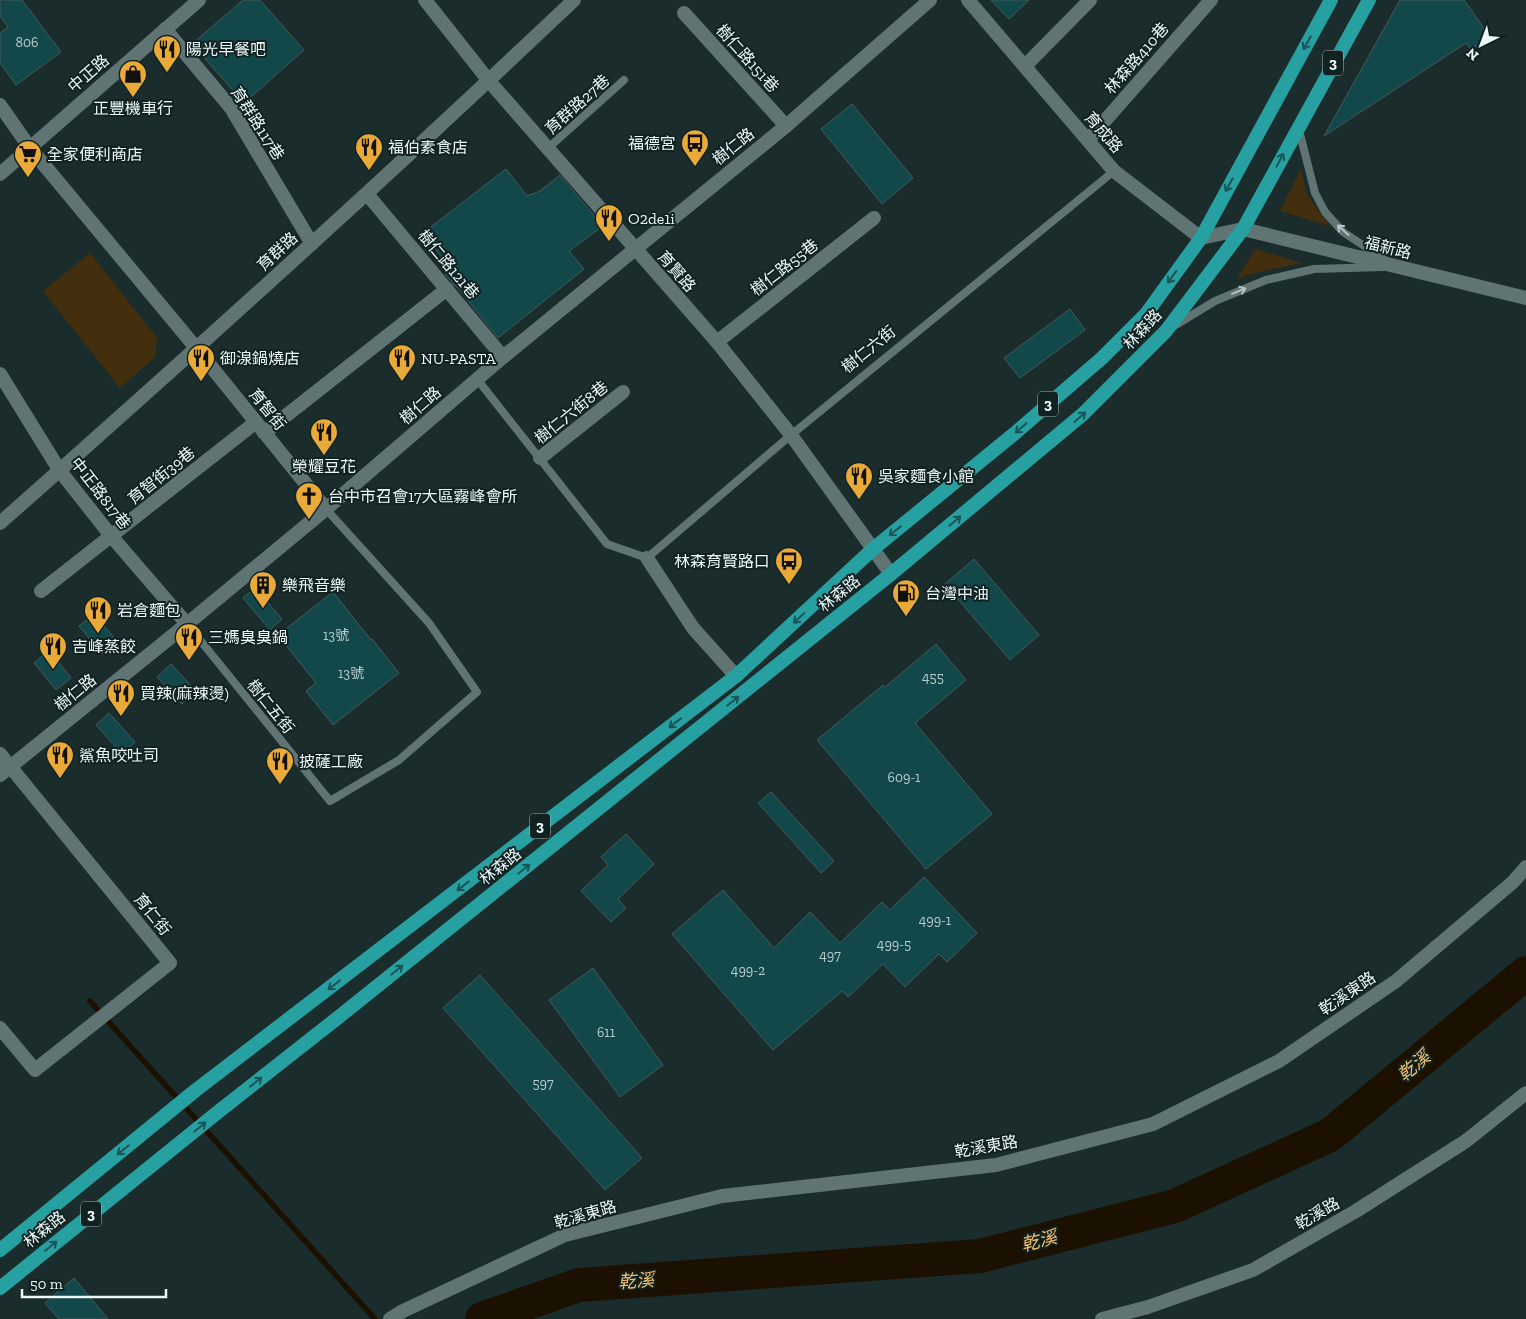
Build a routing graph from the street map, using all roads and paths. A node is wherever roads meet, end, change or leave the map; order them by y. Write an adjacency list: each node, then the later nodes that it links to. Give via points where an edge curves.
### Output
1 (199, 0): 11 (street, 中正路)
2 (425, 0): 14 (street, 育賢路)
3 (574, 0): 14 (street, 育群路)
4 (930, 0): 16 (street, 樹仁路)
5 (968, 0): 12 (street, 育成路)
6 (1090, 0): 12 (street)
7 (1211, 0): 18 (street, 林森路410巷)
8 (1331, 0): 26 (main road, 林森路 / 3, one-way to 26)
9 (1369, 0): 17 (main road, 林森路 / 3)
10 (684, 13): 16 (street, 樹仁路151巷)
11 (165, 29): 19 (street, 中正路); 27 (street, 育群路117巷, via 230,108)
12 (1025, 66): 18 (street, 育成路)
13 (624, 80): 20 (lane, 育群路27巷)
14 (489, 81): 20 (street, 育賢路); 23 (street, 育群路)
15 (0, 105): 19 (street, 育智街)
16 (786, 126): 28 (street, 樹仁路)
17 (1298, 127): 25 (main road, 林森路 / 3, one-way to 17); 29 (lane, one-way to 17, via 1343,232 1325,212 1315,193)
18 (1088, 140): 21 (street, 育成路)
19 (30, 148): 22 (street, 中正路); 34 (street, 育智街)
20 (548, 149): 28 (street, 育賢路)
21 (1114, 171): 26 (street, 育成路); 40 (lane, 樹仁六街)
22 (0, 174)
23 (367, 194): 27 (street, 育群路); 30 (street, 樹仁路121巷)
24 (874, 218): 33 (street, 樹仁路55巷)
25 (1243, 229): 26 (street); 29 (street, 福新路); 32 (main road, 林森路 / 3)
26 (1201, 238): 46 (main road, 林森路 / 3, one-way to 46, via 1146,314 1102,358)
27 (312, 244): 34 (street, 育群路)
28 (635, 249): 33 (street, 育賢路); 35 (street, 樹仁路)
29 (1397, 267): 31 (street, 福新路); 32 (lane, one-way to 29, via 1215,302 1266,280 1314,269)
30 (447, 289): 35 (street, 樹仁路121巷); 39 (street, 育智街39巷)
31 (1526, 298)
32 (1166, 331): 48 (main road, 林森路 / 3, one-way to 32, via 1083,414)
33 (717, 342): 40 (street, 育賢路)
34 (197, 349): 39 (street, 育智街); 42 (street, 育群路)
35 (503, 356): 37 (street, 樹仁路)
36 (0, 374): 42 (street, 中正路817巷)
37 (477, 379): 41 (lane); 43 (street, 樹仁路)
38 (623, 392): 41 (street, 樹仁六街8巷)
39 (260, 428): 43 (street, 育智街); 45 (street, 育智街39巷)
40 (791, 435): 46 (street, 育賢路); 47 (lane, 樹仁六街)
41 (540, 458): 47 (lane, via 607,544)
42 (60, 470): 44 (street, 育群路); 45 (street, 中正路817巷)
43 (326, 509): 50 (street, 樹仁路); 52 (lane, 育智街, via 429,623)
44 (0, 523)
45 (112, 537): 49 (street, 育智街39巷); 50 (street, 中正路817巷)
46 (873, 549): 48 (street, 育賢路); 51 (main road, 林森路 / 3, one-way to 51)
47 (647, 558): 51 (street, via 693,628)
48 (891, 574): 59 (main road, 林森路 / 3, one-way to 48)
49 (41, 591)
50 (187, 624): 52 (lane, 樹仁五街, via 330,802 399,760); 54 (street, 樹仁路)
51 (736, 676): 58 (main road, 林森路 / 3, one-way to 58, via 196,1090)
52 (477, 692)
53 (0, 754): 54 (street, 育仁街)
54 (5, 771): 56 (street, 育仁街, via 170,963 35,1070)
55 (1526, 867): 60 (street, 乾溪東路, via 1513,882 1388,986 1279,1061 1152,1124 996,1165 722,1196 565,1235)
56 (0, 1028)
57 (1526, 1093): 61 (street, 乾溪路, via 1466,1141 1356,1211 1253,1270 1148,1307)
58 (0, 1250)
59 (0, 1288)
60 (390, 1319)
61 (1102, 1319)

